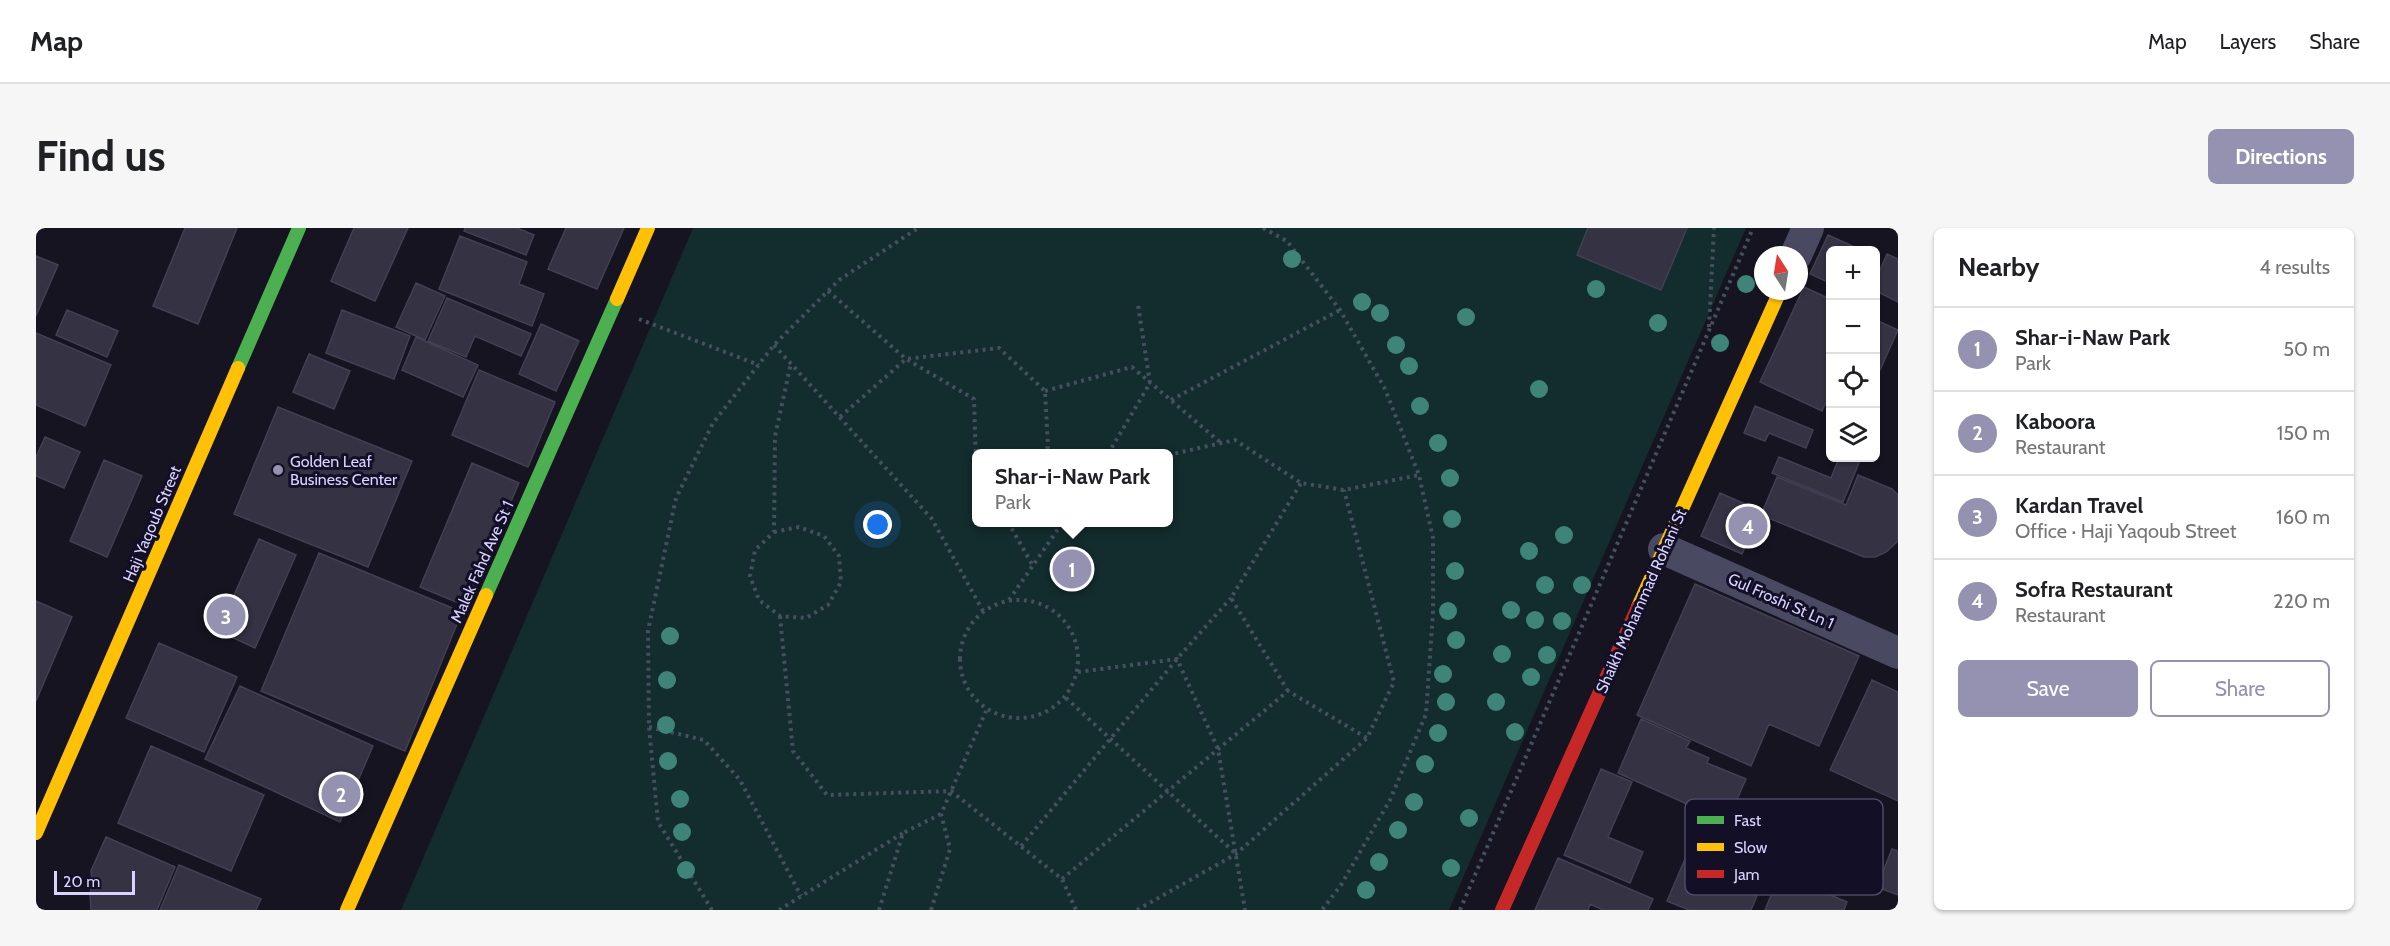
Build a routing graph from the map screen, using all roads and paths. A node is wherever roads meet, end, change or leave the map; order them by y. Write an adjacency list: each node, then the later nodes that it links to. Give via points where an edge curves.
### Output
1 (299, 228): 53 (street, Haji Yaqoub Street)
2 (648, 228): 12 (street, Malek Fahd Ave St 1)
3 (918, 228): 9 (path)
4 (1263, 228): 13 (path, via 1287,241)
5 (1714, 228): 14 (path)
6 (1753, 228): 14 (path)
7 (1809, 228): 8 (street)
8 (1800, 246)
9 (828, 291): 15 (path); 16 (path)
10 (1776, 300): 34 (street, Shaikh Mohammad Rohani St)
11 (1138, 305): 19 (path)
12 (611, 308): 18 (path); 59 (street, Malek Fahd Ave St 1)
13 (1340, 310): 21 (path); 28 (path, via 1385,389)
14 (1709, 331): 68 (path)
15 (774, 345): 17 (path); 18 (path)
16 (906, 359): 20 (path, via 999,348); 22 (path); 24 (path, via 974,399)
17 (791, 363): 22 (path); 33 (path, via 774,436)
18 (759, 365): 46 (path, via 713,423 676,498 648,632)
19 (1150, 383): 20 (path, via 1132,368); 21 (path); 26 (path)
20 (1045, 391): 25 (path)
21 (1171, 400): 23 (path)
22 (840, 417): 38 (path, via 932,519)
23 (1221, 443): 27 (path); 29 (path, via 1235,440)
24 (975, 449)
25 (1046, 449)
26 (1110, 449)
27 (1173, 454)
28 (1419, 475): 30 (path); 67 (path, via 1433,538 1426,714 1390,800 1341,885)
29 (1301, 483): 30 (path); 36 (path)
30 (1344, 490): 47 (path, via 1394,682)
31 (1011, 527): 35 (path)
32 (1060, 527): 35 (path)
33 (774, 532): 39 (path, via 756,550 750,576 759,600); 39 (path, via 800,527 824,536 839,556 841,582 828,605 806,618)
34 (1664, 549): 40 (street, Gul Froshi St Ln 1); 69 (street, Shaikh Mohammad Rohani St)
35 (1033, 566): 37 (path)
36 (1231, 598): 41 (path); 43 (path)
37 (1009, 600): 38 (path); 42 (path, via 1038,602 1063,618 1077,643)
38 (983, 611): 45 (path, via 964,634 958,661 966,690)
39 (780, 616): 50 (path, via 793,751 826,795)
40 (1898, 654)
41 (1177, 659): 42 (path); 48 (path); 49 (path)
42 (1078, 672): 44 (path)
43 (1288, 691): 47 (path); 49 (path)
44 (1066, 698): 45 (path, via 1043,715 1014,719); 48 (path)
45 (986, 711): 50 (path)
46 (649, 727): 58 (path, via 704,740 740,780); 60 (path, via 658,822)
47 (1367, 738): 56 (path)
48 (1110, 739): 51 (path); 55 (path)
49 (1218, 749): 51 (path); 56 (path)
50 (951, 791): 52 (path); 55 (path)
51 (1168, 791): 56 (path); 57 (path)
52 (941, 814): 54 (path); 63 (path, via 950,849)
53 (36, 833)
54 (903, 833): 58 (path); 62 (path)
55 (1021, 846): 57 (path)
56 (1236, 854): 65 (path); 66 (path)
57 (1062, 879): 64 (path)
58 (801, 896): 61 (path)
59 (348, 910)
60 (712, 910)
61 (779, 910)
62 (879, 910)
63 (931, 910)
64 (1076, 910)
65 (1137, 910)
66 (1245, 910)
67 (1322, 910)
68 (1460, 910)
69 (1502, 910)

